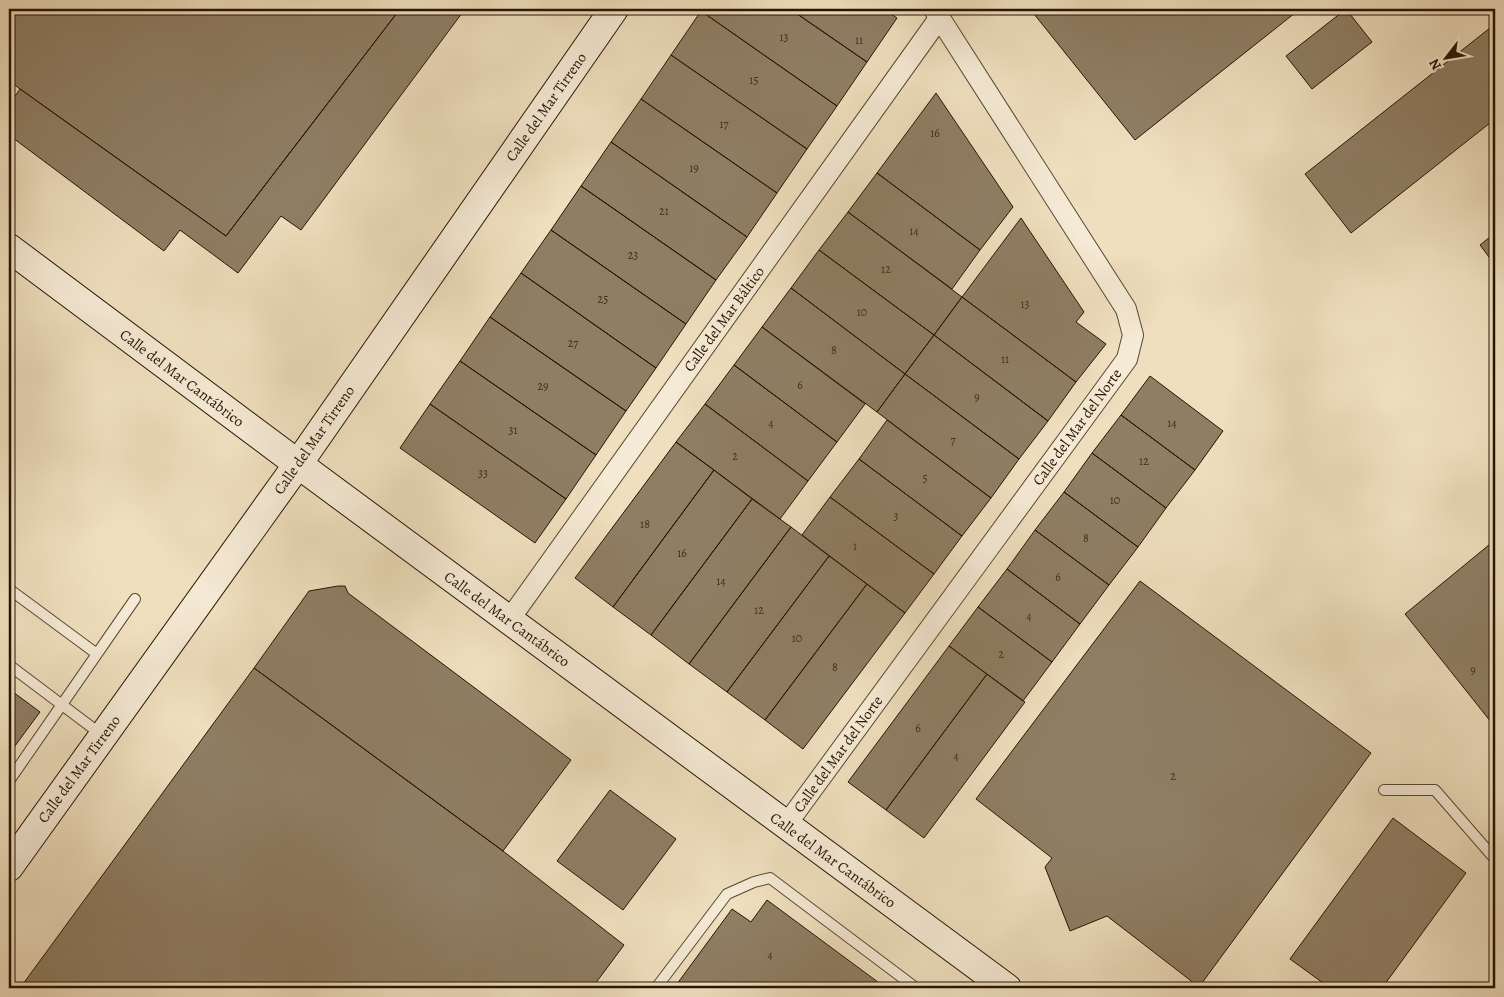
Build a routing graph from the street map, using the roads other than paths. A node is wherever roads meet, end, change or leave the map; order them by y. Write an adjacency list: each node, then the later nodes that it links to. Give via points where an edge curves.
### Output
1 (614, 9): 4 (street, Calle del Mar Tirreno)
2 (937, 13): 7 (street, Calle del Mar Báltico); 14 (street, Calle del Mar del Norte, via 1126,309 1133,335 1127,360)
3 (9, 248): 4 (street, Calle del Mar Cantábrico)
4 (298, 464): 7 (street, Calle del Mar Cantábrico); 11 (street, Calle del Mar Tirreno)
5 (9, 589): 8 (lane)
6 (136, 599): 8 (lane)
7 (509, 620): 14 (street, Calle del Mar Cantábrico)
8 (97, 654): 10 (lane)
9 (9, 665): 10 (lane)
10 (62, 705): 11 (lane); 12 (lane)
11 (103, 736): 16 (street, Calle del Mar Tirreno)
12 (9, 781)
13 (1384, 790): 15 (lane, via 1435,790)
14 (786, 825): 19 (street, Calle del Mar Cantábrico)
15 (1495, 859)
16 (9, 867)
17 (656, 988): 18 (lane, via 727,894 770,878)
18 (916, 988)
19 (1007, 988)

